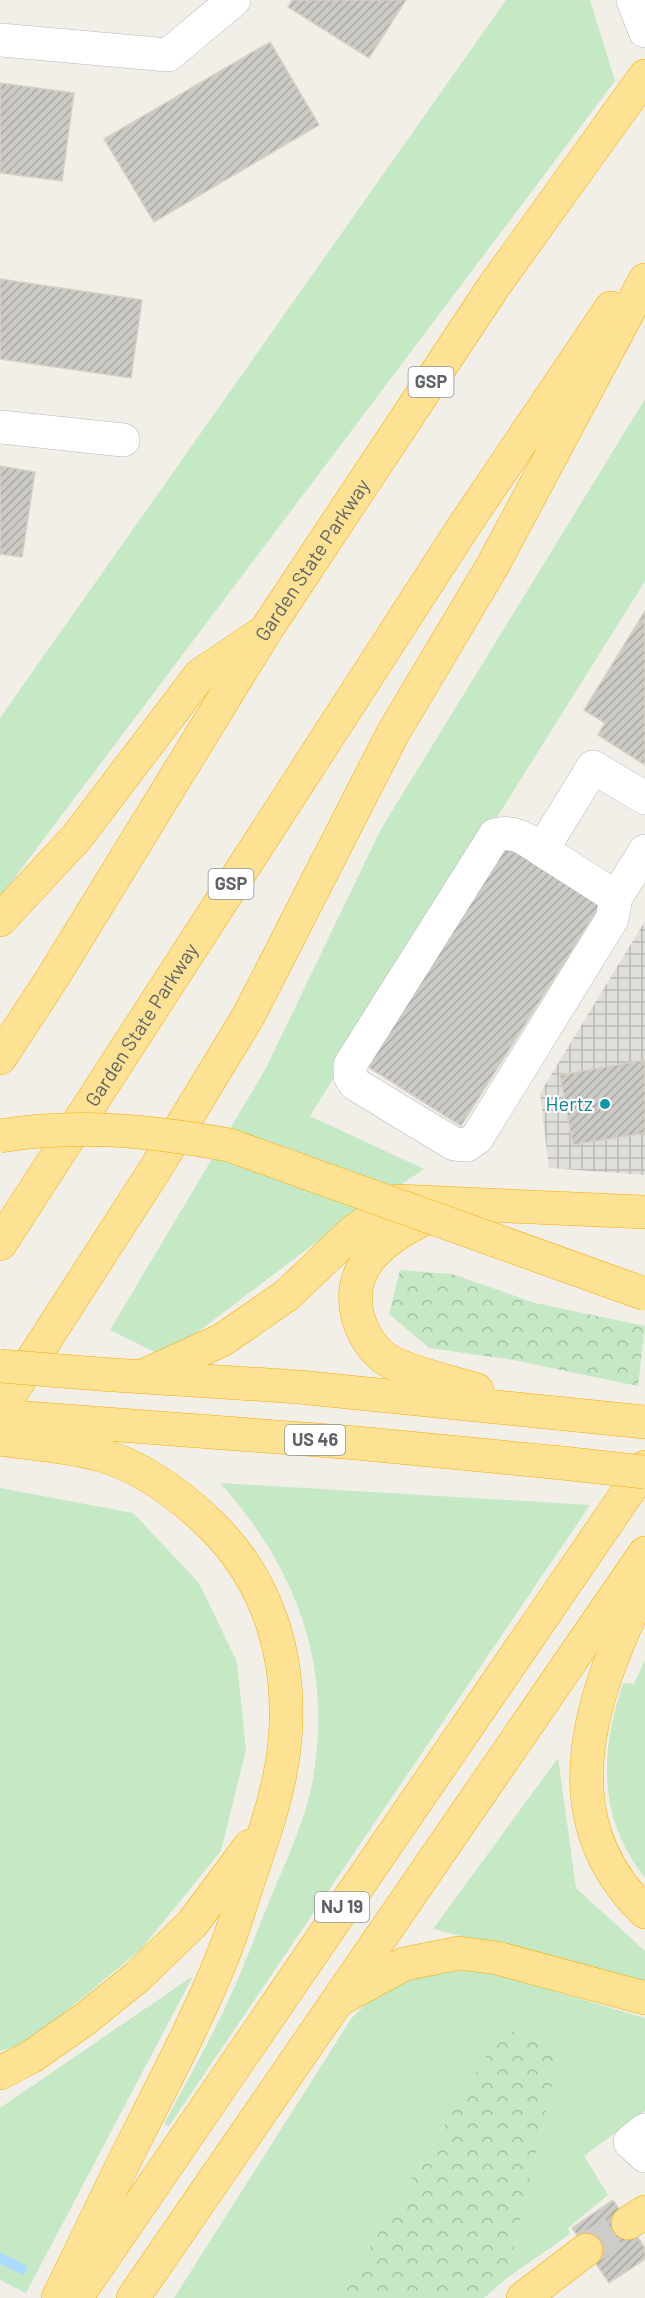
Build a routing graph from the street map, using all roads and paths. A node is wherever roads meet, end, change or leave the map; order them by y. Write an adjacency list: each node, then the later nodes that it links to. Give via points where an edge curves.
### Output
1 (234, 0): 4 (street, via 168,55)
2 (633, 0): 3 (street)
3 (645, 31)
4 (0, 40)
5 (645, 76): 10 (highway, Garden State Parkway / GSP, via 494,286)
6 (645, 267): 20 (highway, Garden State Parkway / GSP, via 601,319)
7 (645, 280): 24 (highway, via 493,565 393,733 249,1015)
8 (0, 427): 9 (street)
9 (123, 440)
10 (267, 630): 15 (highway, via 200,675 78,837); 16 (highway, Garden State Parkway / GSP)
11 (645, 798): 12 (street, via 593,767)
12 (542, 850): 14 (street); 14 (street, via 521,836 495,834 350,1065 350,1076 356,1084 454,1144 467,1145 477,1138 612,919)
13 (645, 851): 14 (street)
14 (616, 897)
15 (0, 920)
16 (0, 1058)
17 (0, 1136): 21 (highway, bridge, via 69,1129 123,1130 229,1145)
18 (453, 1203): 19 (highway); 23 (highway, via 398,1201 354,1231 287,1294 222,1340); 25 (highway, via 376,1249 359,1278 356,1295 361,1326 368,1340 390,1362)
19 (645, 1212)
20 (0, 1244)
21 (645, 1294)
22 (0, 1366): 23 (highway, bridge)
23 (143, 1376): 25 (highway)
24 (0, 1410)
25 (536, 1410): 27 (highway)
26 (0, 1416): 28 (highway, US 46)
27 (645, 1422)
28 (58, 1434): 29 (highway); 31 (highway, US 46, bridge, via 562,1463); 34 (highway, via 163,1486 191,1506 244,1563 264,1596 274,1629 285,1698 285,1740)
29 (0, 1439)
30 (645, 1467): 43 (highway, NJ 19)
31 (645, 1472)
32 (645, 1553): 37 (highway, NJ 19)
33 (645, 1583): 35 (highway, via 612,1652 588,1745 586,1772 593,1826 602,1852 616,1878)
34 (268, 1823): 38 (highway, via 192,1924 165,1951 85,2019 31,2057); 42 (highway, via 223,1956 170,2075 136,2136)
35 (645, 1912)
36 (645, 1998): 37 (highway, via 497,1958 459,1953 404,1964)
37 (335, 2002): 44 (highway, NJ 19)
38 (0, 2073)
39 (645, 2130): 40 (street, via 630,2142)
40 (645, 2156)
41 (586, 2250): 45 (highway)
42 (58, 2298)
43 (75, 2298)
44 (133, 2298)
45 (524, 2298)

